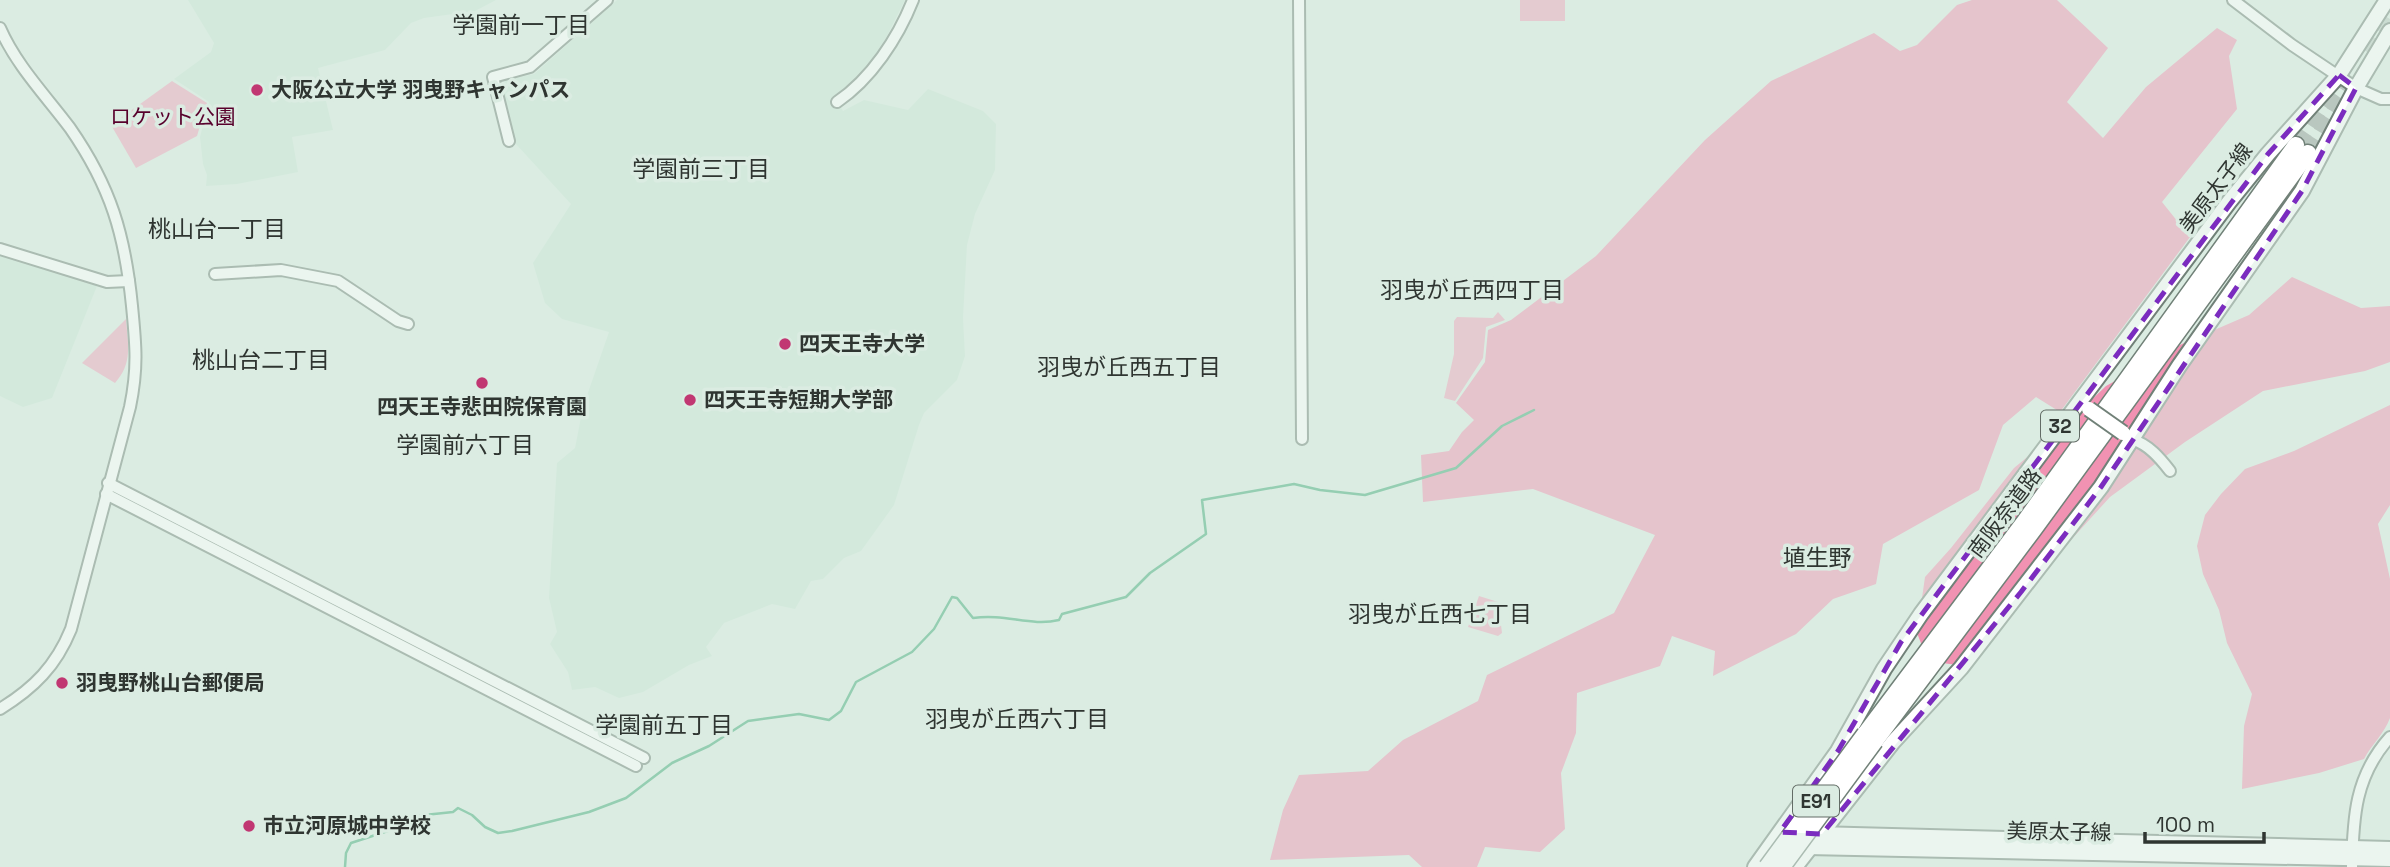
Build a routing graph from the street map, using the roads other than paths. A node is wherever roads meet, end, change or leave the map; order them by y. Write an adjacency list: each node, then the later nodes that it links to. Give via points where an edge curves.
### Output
1 (607, 0): 12 (street, via 530,67 493,77)
2 (913, 0): 11 (street, via 864,80)
3 (1299, 0): 20 (street)
4 (2233, 0): 8 (street)
5 (2387, 0): 8 (main road, 美原太子線 / 32)
6 (0, 28): 16 (street, via 104,185 122,235)
7 (2390, 31): 9 (main road)
8 (2339, 75): 9 (street); 18 (main road, 美原太子線 / 32, via 2268,153)
9 (2356, 88): 10 (street); 19 (main road, via 2302,191)
10 (2390, 99)
11 (837, 102)
12 (509, 141)
13 (2302, 149): 24 (highway, 南阪奈道路 / E91)
14 (0, 249): 16 (street, via 107,282)
15 (215, 274): 17 (street, via 274,270 338,281)
16 (129, 281): 22 (street, via 136,375)
17 (408, 324)
18 (2084, 405): 19 (main road, 32, bridge); 27 (main road, 美原太子線 / 32, via 1901,642 1843,742)
19 (2128, 436): 21 (street, via 2159,456); 28 (main road, via 2101,486 1987,635 1893,742)
20 (1302, 439)
21 (2170, 471)
22 (107, 488): 23 (street, via 64,648 39,681); 26 (street)
23 (0, 709)
24 (1870, 737): 35 (highway, 南阪奈道路 / E91, bridge); 36 (highway, 南阪奈道路 / E91, bridge)
25 (2390, 737): 32 (street, via 2360,787)
26 (640, 762)
27 (1780, 832): 28 (main road, 美原太子線); 29 (main road, 美原太子線 / 32)
28 (1822, 834): 30 (main road); 32 (main road, 美原太子線)
29 (1770, 846): 30 (main road, 美原太子線); 34 (main road, 美原太子線 / 32)
30 (1811, 847): 32 (main road, 美原太子線); 37 (main road)
31 (2390, 849): 32 (main road, 美原太子線)
32 (2352, 857): 33 (main road, 美原太子線)
33 (2390, 859)
34 (1755, 867)
35 (1767, 867)
36 (1782, 867)
37 (1796, 867)

